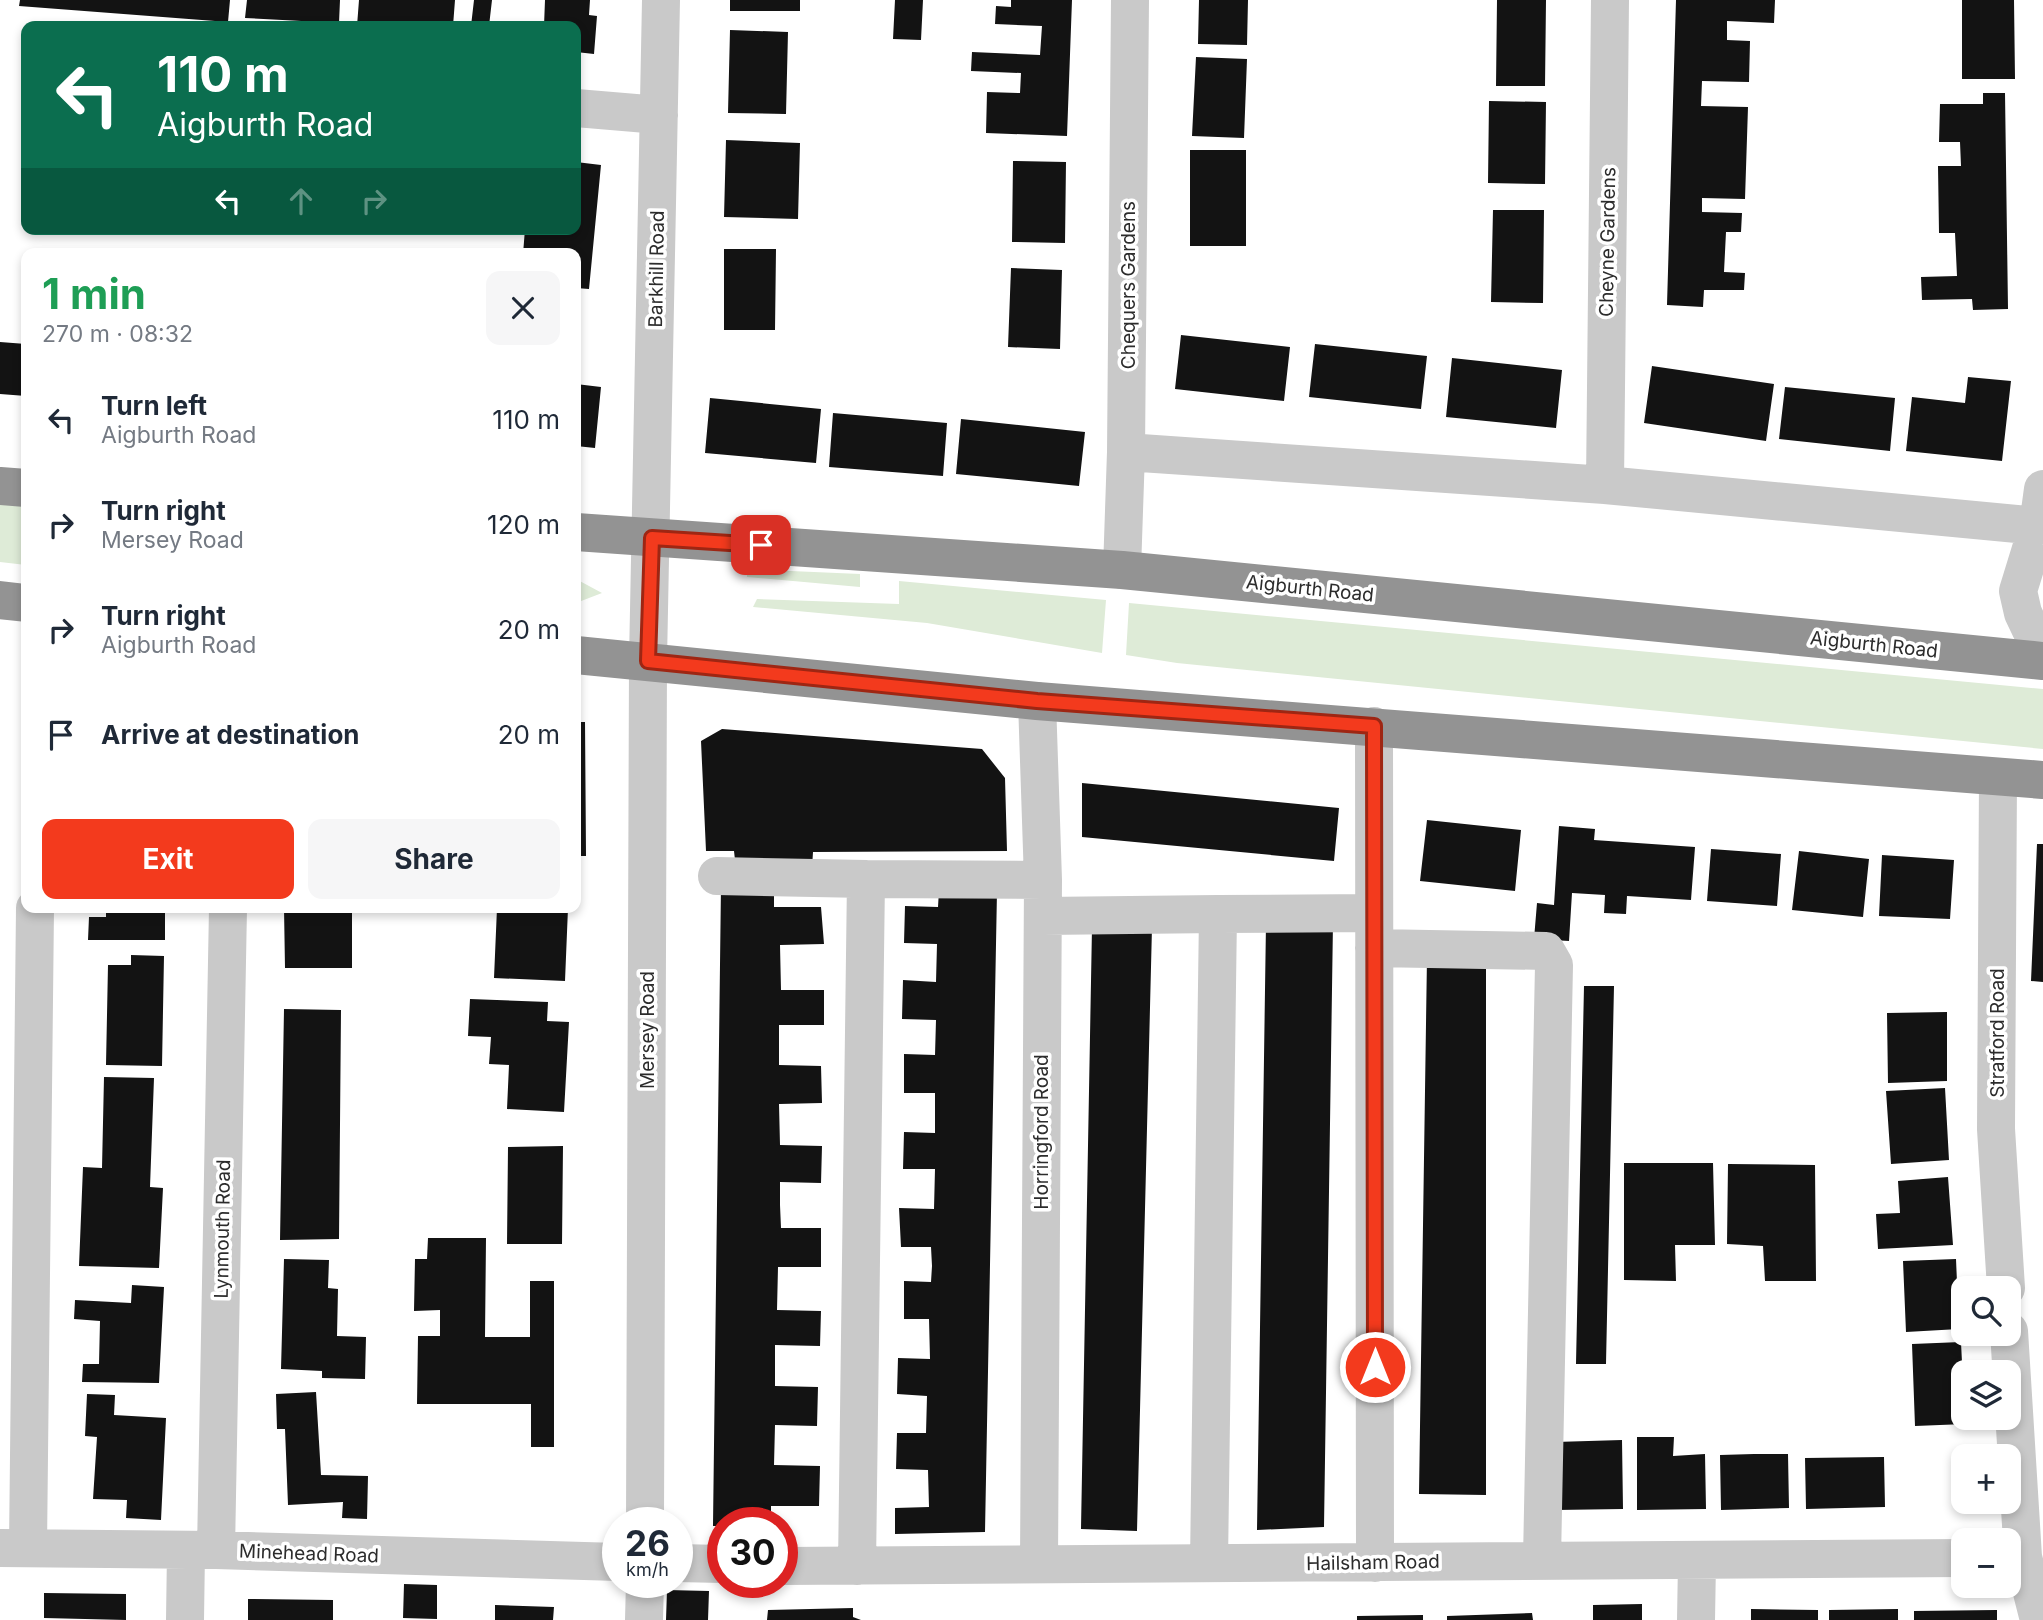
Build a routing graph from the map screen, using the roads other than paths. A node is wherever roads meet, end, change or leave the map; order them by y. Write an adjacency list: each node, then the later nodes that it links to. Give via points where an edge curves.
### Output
1 (661, 0): 5 (street, Barkhill Road)
2 (1130, 0): 6 (street, Chequers Gardens)
3 (1610, 0): 7 (street, Cheyne Gardens)
4 (581, 108): 5 (street)
5 (659, 115): 13 (street, Barkhill Road)
6 (1126, 452): 7 (street); 14 (street, Chequers Gardens)
7 (1605, 485): 11 (street)
8 (0, 486): 9 (highway)
9 (21, 488)
10 (2043, 489): 11 (street)
11 (2038, 527): 18 (street, via 2018,590 2023,613)
12 (581, 532): 13 (highway, Aigburth Road)
13 (652, 538): 14 (highway, Aigburth Road); 19 (street, Mersey Road)
14 (1122, 570): 20 (highway, Aigburth Road)
15 (0, 600): 16 (highway)
16 (21, 602)
17 (581, 655): 19 (highway)
18 (2043, 655)
19 (648, 661): 21 (highway); 34 (street, Mersey Road)
20 (2043, 661)
21 (1037, 701): 22 (highway); 27 (street, Horringford Road)
22 (1374, 726): 23 (highway); 31 (street)
23 (1998, 777): 24 (highway); 32 (street, Stratford Road, via 1996,1129)
24 (2043, 780)
25 (717, 876): 26 (street)
26 (866, 878): 27 (street); 46 (street)
27 (1043, 898): 30 (street); 42 (street, Horringford Road)
28 (35, 913): 36 (street)
29 (228, 913): 37 (street, Lynmouth Road)
30 (1218, 914): 31 (street); 43 (street)
31 (1374, 930): 39 (street, via 1546,951 1554,965); 44 (street)
32 (2005, 1276)
33 (2009, 1346): 35 (street)
34 (645, 1507)
35 (2015, 1528)
36 (14, 1548): 37 (street, Minehead Road)
37 (201, 1550): 40 (street, Minehead Road); 49 (street, Lynmouth Road)
38 (1951, 1558): 41 (street, Hailsham Road)
39 (1542, 1559): 41 (street, Hailsham Road); 44 (street, Hailsham Road)
40 (602, 1562)
41 (1697, 1562): 51 (street)
42 (1039, 1563): 43 (street, Hailsham Road); 46 (street, Hailsham Road)
43 (1209, 1563): 44 (street, Hailsham Road)
44 (1375, 1563)
45 (798, 1566): 46 (street, Hailsham Road)
46 (857, 1566)
47 (2021, 1571): 52 (street)
48 (645, 1598): 50 (street)
49 (185, 1620)
50 (644, 1620)
51 (1696, 1620)
52 (2039, 1620)

